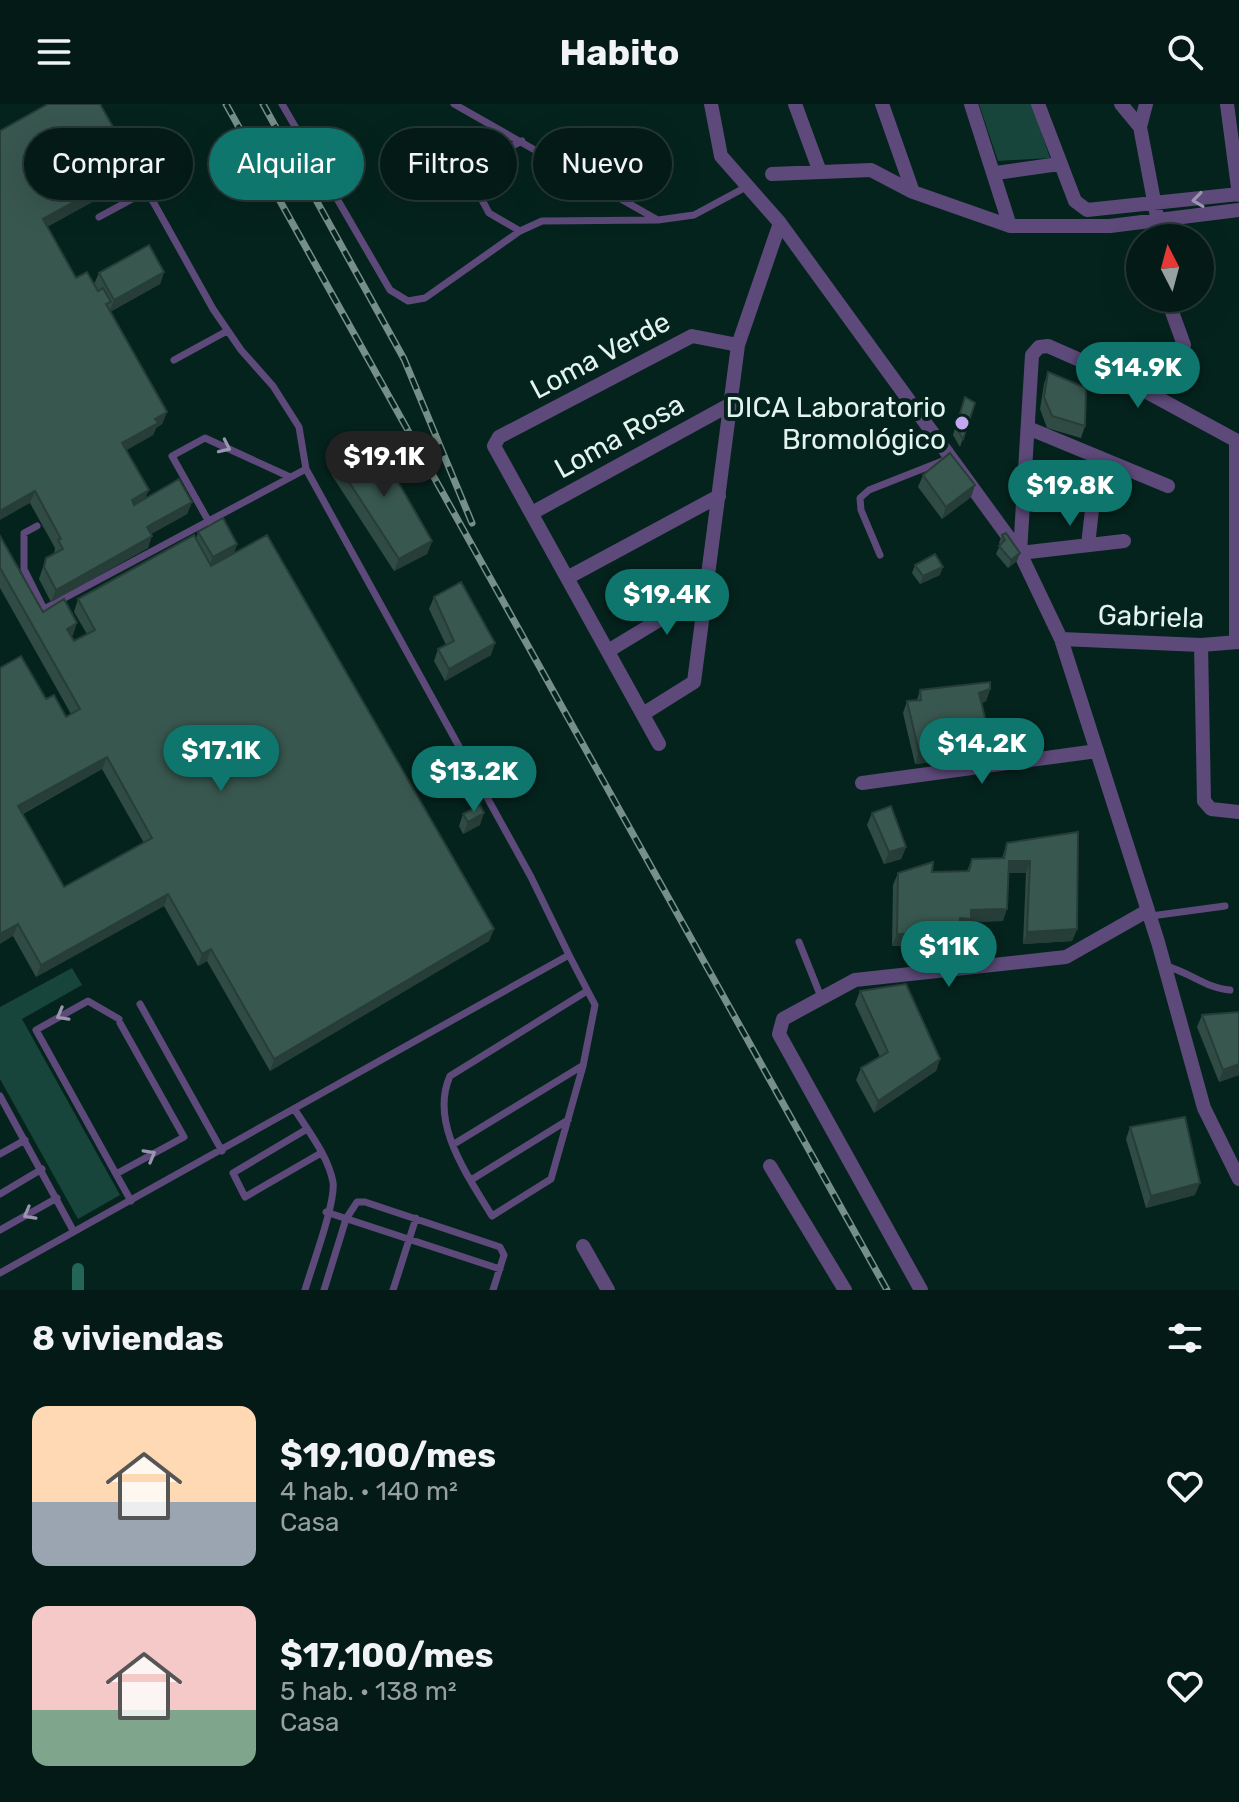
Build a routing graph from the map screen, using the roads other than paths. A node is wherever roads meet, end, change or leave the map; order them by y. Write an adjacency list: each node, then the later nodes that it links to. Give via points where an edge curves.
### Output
1 (282, 104): 29 (lane, via 390,290 408,301 425,298)
2 (454, 104): 12 (lane)
3 (711, 104): 17 (street, via 721,156)
4 (795, 104): 14 (street)
5 (882, 104): 18 (street)
6 (971, 104): 15 (street)
7 (1038, 104): 13 (street)
8 (1121, 104): 11 (street)
9 (1146, 104): 11 (street)
10 (1227, 104): 19 (street)
11 (1140, 127): 23 (street)
12 (522, 141): 25 (lane); 29 (lane, via 492,156 480,175 481,198 489,213)
13 (1059, 164): 15 (street); 23 (street, via 1075,201 1087,210)
14 (820, 172): 16 (street); 18 (street, via 871,170)
15 (996, 173): 28 (street)
16 (772, 174)
17 (746, 187): 25 (lane, via 694,215); 26 (street)
18 (913, 192): 28 (street)
19 (1239, 194): 23 (street, one-way to 23)
20 (130, 200): 24 (lane)
21 (152, 200): 31 (lane)
22 (1239, 210): 23 (street)
23 (1158, 213): 27 (street); 28 (street, via 1110,226)
24 (99, 217)
25 (658, 220): 29 (lane, via 542,221)
26 (780, 223): 32 (street); 39 (street)
27 (1159, 224)
28 (1010, 226)
29 (520, 231)
30 (1172, 312): 33 (street)
31 (227, 331): 34 (lane); 40 (lane, via 299,427)
32 (738, 345): 35 (street); 44 (street, Loma Verde, via 692,336 499,437 494,446)
33 (1184, 345)
34 (174, 360)
35 (731, 404): 43 (street); 44 (street, Loma Rosa)
36 (1028, 428): 37 (street, via 1032,355 1048,346 1123,379); 38 (street); 49 (street)
37 (1238, 442): 54 (street)
38 (1098, 457): 42 (street); 48 (street)
39 (951, 458): 49 (street); 50 (lane, via 860,498)
40 (306, 469): 41 (lane); 65 (lane)
41 (290, 477): 45 (lane); 45 (lane, one-way to 41, via 172,456 205,438)
42 (1168, 486)
43 (719, 496): 51 (street); 52 (street)
44 (532, 513): 51 (street)
45 (209, 522): 46 (lane, via 44,609 24,569 24,533)
46 (37, 526)
47 (1124, 541): 48 (street)
48 (1088, 545): 49 (street)
49 (1020, 553): 53 (street)
50 (880, 555)
51 (567, 578): 56 (street)
52 (707, 591): 56 (street); 57 (street, via 694,682)
53 (1061, 639): 55 (street, Gabriela); 59 (street)
54 (1238, 642): 55 (street, Gabriela)
55 (1201, 645): 61 (street, via 1204,801 1211,809)
56 (608, 651): 57 (street)
57 (643, 714): 58 (street)
58 (659, 744)
59 (1097, 751): 60 (street); 63 (street)
60 (862, 783)
61 (1239, 812)
62 (1225, 906): 63 (lane)
63 (1148, 914): 66 (street); 69 (street, via 1066,957 855,980)
64 (799, 942): 69 (lane)
65 (569, 955): 68 (lane); 74 (lane)
66 (1165, 966): 67 (lane); 86 (street, via 1204,1108)
67 (1230, 990)
68 (587, 991): 71 (lane, via 595,1005); 79 (lane, via 450,1076 442,1094 442,1116)
69 (821, 997): 106 (street, via 783,1019 779,1034)
70 (140, 1004): 80 (lane)
71 (583, 1066): 76 (lane); 79 (lane)
72 (0, 1096): 73 (lane)
73 (9, 1110): 75 (lane); 78 (lane)
74 (295, 1110): 77 (lane); 80 (lane)
75 (0, 1116)
76 (568, 1120): 87 (lane); 87 (lane, via 551,1179 492,1216)
77 (307, 1129): 81 (lane); 81 (lane, via 233,1173 245,1197)
78 (25, 1140): 82 (lane); 84 (lane)
79 (454, 1144): 87 (lane)
80 (222, 1151): 90 (lane)
81 (321, 1153): 91 (lane, via 332,1181 333,1198)
82 (0, 1154)
83 (770, 1166): 105 (street)
84 (42, 1169): 88 (lane); 89 (lane)
85 (116, 1174): 85 (lane, one-way to 85, via 184,1137 120,1021 88,1001 36,1030); 90 (lane)
86 (1239, 1179)
87 (471, 1180)
88 (0, 1194)
89 (57, 1198): 94 (lane, one-way to 94); 95 (lane)
90 (131, 1201): 95 (lane)
91 (326, 1212): 93 (lane); 100 (lane)
92 (416, 1218): 93 (lane, via 357,1202); 96 (lane); 98 (lane, via 500,1247)
93 (346, 1219): 96 (lane); 101 (lane)
94 (0, 1230)
95 (74, 1232): 99 (lane)
96 (409, 1239): 98 (lane); 102 (lane)
97 (583, 1246): 104 (street)
98 (500, 1269): 103 (lane)
99 (0, 1273)
100 (305, 1290)
101 (324, 1290)
102 (393, 1290)
103 (493, 1290)
104 (608, 1290)
105 (845, 1290)
106 (921, 1290)

